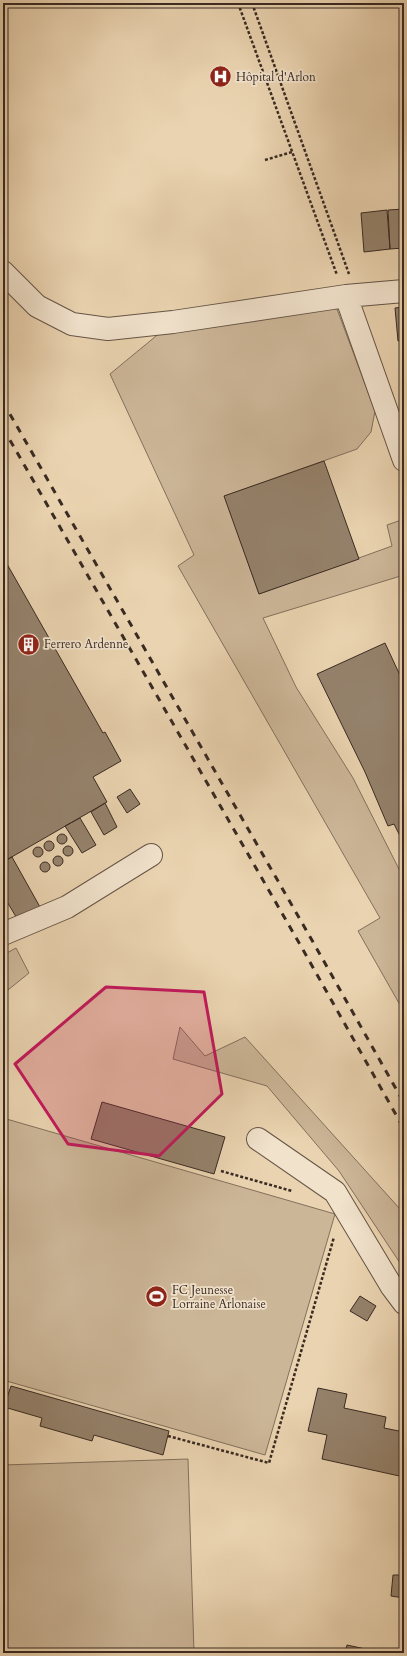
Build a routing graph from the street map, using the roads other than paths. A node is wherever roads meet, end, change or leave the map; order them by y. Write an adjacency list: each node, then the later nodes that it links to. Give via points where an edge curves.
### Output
1 (3, 272): 3 (street, via 37,306 72,324 108,329)
2 (404, 291): 3 (street)
3 (351, 296): 4 (street)
4 (404, 460)
5 (151, 855): 6 (street, via 67,906)
6 (3, 934)
7 (258, 1139): 8 (street, via 335,1192)
8 (404, 1303)

